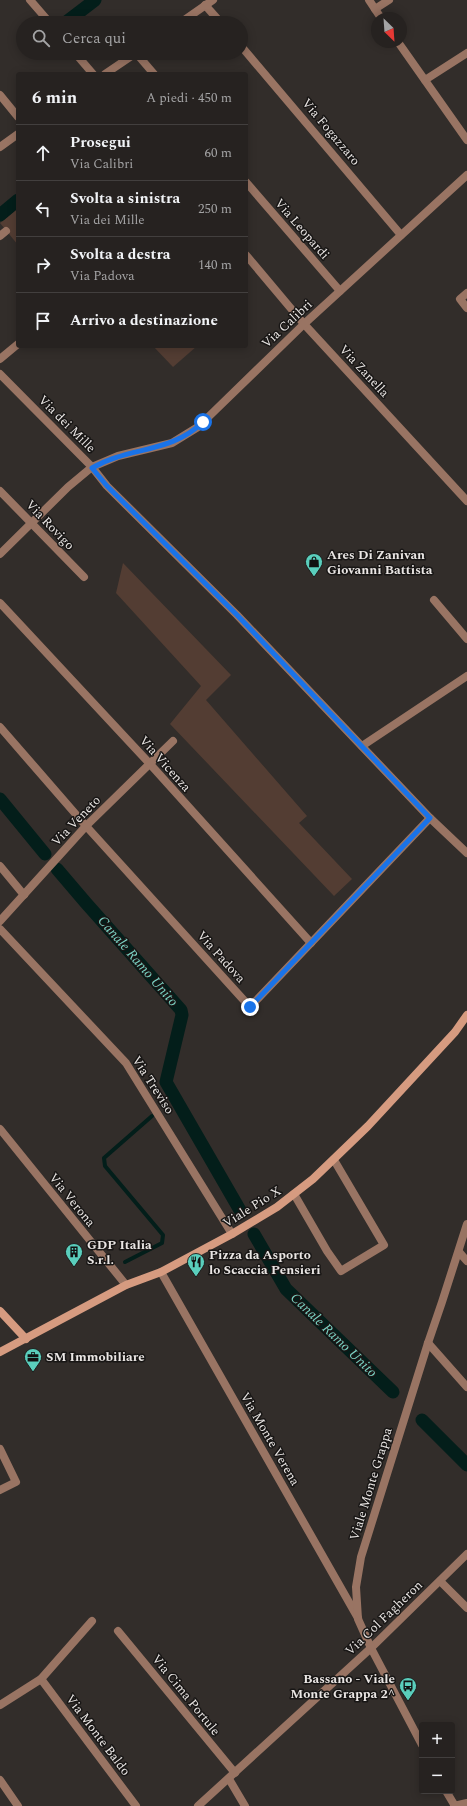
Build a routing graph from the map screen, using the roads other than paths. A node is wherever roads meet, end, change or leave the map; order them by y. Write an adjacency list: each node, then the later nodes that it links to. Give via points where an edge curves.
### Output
1 (30, 0): 8 (street)
2 (213, 0): 5 (street)
3 (369, 0): 6 (street)
4 (389, 0): 6 (street)
5 (205, 5): 9 (street); 10 (street)
6 (375, 9): 7 (street)
7 (377, 12)
8 (44, 16)
9 (190, 16)
10 (215, 16)
11 (402, 48): 20 (street)
12 (467, 53): 20 (street)
13 (248, 54): 28 (street, Via Fogazzaro)
14 (81, 60): 17 (street)
15 (126, 60): 18 (street)
16 (142, 60): 19 (street)
17 (91, 72)
18 (108, 72)
19 (152, 72)
20 (425, 80): 24 (street)
21 (0, 95): 22 (street)
22 (16, 115)
23 (16, 135): 25 (street)
24 (467, 140)
25 (0, 147)
26 (467, 175): 28 (street, Via Calibri)
27 (248, 184): 30 (street, Via Leopardi)
28 (401, 235): 30 (street, Via Calibri)
29 (248, 257): 33 (street, Via Zanella)
30 (340, 291): 33 (street, Via Calibri)
31 (467, 293): 32 (street, via 460,299)
32 (467, 308)
33 (304, 324): 37 (street, Via Calibri, via 193,432 172,443 118,456); 39 (street, Via Zanella)
34 (16, 346): 35 (street)
35 (0, 359)
36 (0, 374): 37 (street, Via dei Mille)
37 (92, 468): 40 (street, Via Calibri, via 76,479); 49 (street, Via dei Mille)
38 (0, 491): 40 (street, Via Rovigo)
39 (467, 501)
40 (31, 523): 41 (street, Via Calibri); 42 (street, Via Rovigo)
41 (0, 554)
42 (84, 577)
43 (434, 600): 45 (street)
44 (0, 603): 50 (street, Via Vicenza)
45 (467, 639)
46 (467, 676): 49 (street)
47 (0, 728): 52 (street, Via Padova)
48 (172, 741): 50 (street, Via Veneto)
49 (362, 746): 51 (street, Via dei Mille)
50 (150, 764): 52 (street, Via Veneto); 58 (street, Via Vicenza)
51 (430, 818): 53 (street, Via dei Mille); 58 (street, Via Padova)
52 (86, 826): 55 (street, Via Veneto); 58 (street, Via Padova, via 250,1007)
53 (467, 853)
54 (0, 866): 55 (street)
55 (24, 895): 56 (street, Via Veneto)
56 (0, 921)
57 (0, 929): 64 (street, Via Treviso, via 126,1063)
58 (310, 943)
59 (467, 1015): 61 (main road, Viale Pio X, via 455,1032)
60 (0, 1129): 68 (street, Via Verona)
61 (334, 1160): 62 (main road, Viale Pio X); 62 (street, via 384,1245 341,1271)
62 (294, 1194): 64 (main road, Viale Pio X)
63 (467, 1224): 65 (street, Viale Monte Grappa)
64 (232, 1234): 67 (main road, Viale Pio X)
65 (459, 1252): 66 (street); 71 (street, Viale Monte Grappa)
66 (467, 1261)
67 (161, 1272): 68 (main road, Viale Pio X); 79 (street, Via Monte Verena)
68 (126, 1285): 70 (main road, Viale Pio X)
69 (0, 1311): 70 (main road)
70 (26, 1339): 72 (main road, Viale Pio X)
71 (428, 1343): 73 (street); 79 (street, Viale Monte Grappa, via 361,1557 356,1587)
72 (0, 1352)
73 (467, 1387)
74 (0, 1449): 75 (street, via 16,1482)
75 (0, 1490)
76 (467, 1554): 77 (street, Via Col Fagheron)
77 (440, 1581): 78 (street); 82 (street, Via Col Fagheron)
78 (467, 1608)
79 (358, 1619): 82 (street, Viale Monte Grappa)
80 (92, 1621): 83 (street)
81 (118, 1631): 86 (street, Via Cima Portule)
82 (371, 1648): 85 (street, Viale Monte Grappa); 86 (street, Via Col Fagheron)
83 (41, 1679): 84 (street); 91 (street, Via Monte Baldo)
84 (0, 1705)
85 (419, 1739)
86 (232, 1776): 92 (street, Via Col Fagheron); 93 (street)
87 (0, 1780): 90 (street)
88 (448, 1794): 94 (street)
89 (467, 1802): 94 (street)
90 (18, 1806)
91 (136, 1806)
92 (198, 1806)
93 (245, 1806)
94 (454, 1806)

